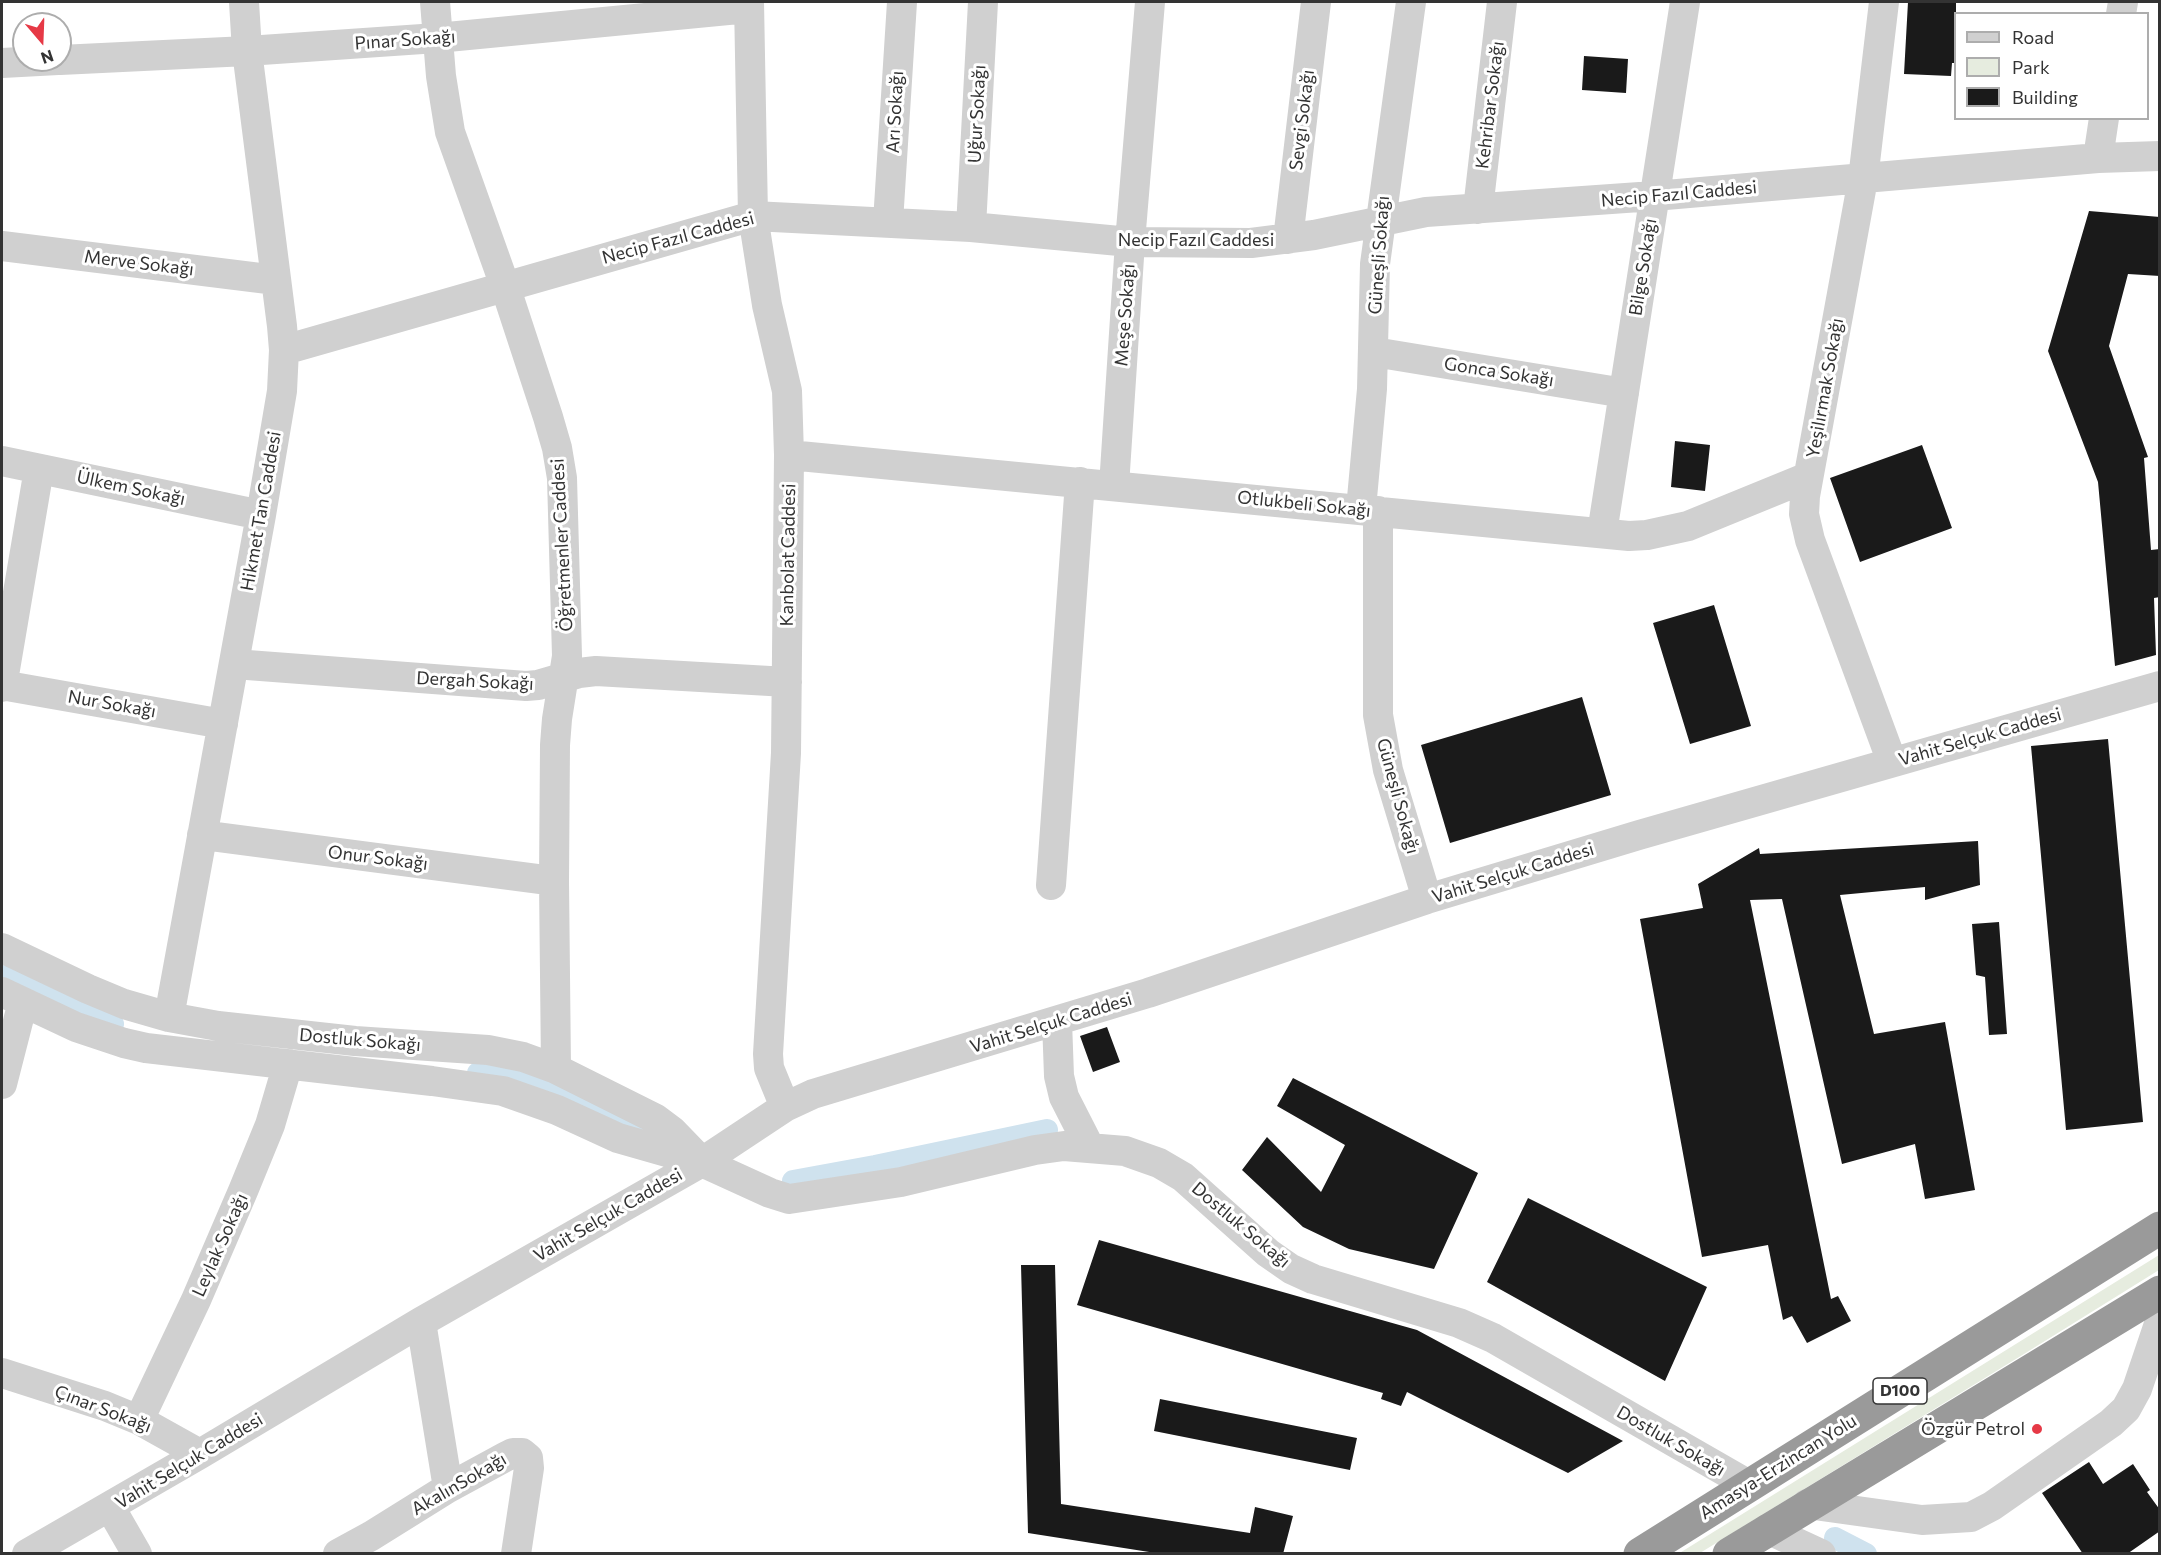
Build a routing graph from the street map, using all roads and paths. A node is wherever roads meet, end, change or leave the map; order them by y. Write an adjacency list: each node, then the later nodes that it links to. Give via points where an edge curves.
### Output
1 (244, 2): 13 (street, Hikmet Tan Caddesi)
2 (435, 2): 12 (street, Öğretmenler Caddesi)
3 (902, 2): 23 (street, Arı Sokağı)
4 (983, 2): 24 (street, Uğur Sokağı)
5 (1150, 2): 26 (street, Meşe Sokağı)
6 (1316, 2): 25 (street, Sevgi Sokağı)
7 (1411, 2): 22 (street, Güneşli Sokağı)
8 (1502, 2): 20 (street, Kehribar Sokağı)
9 (1685, 2): 19 (street, Bilge Sokağı)
10 (1884, 2): 18 (street, Yeşilırmak Sokağı)
11 (749, 5): 12 (street, Pınar Sokağı); 21 (street, Kanbolat Caddesi)
12 (437, 38): 13 (street, Pınar Sokağı); 29 (street, Öğretmenler Caddesi, via 450,132)
13 (247, 51): 14 (street, Pınar Sokağı); 28 (street, Hikmet Tan Caddesi)
14 (72, 59)
15 (2104, 120): 17 (street)
16 (2160, 156): 17 (street, Necip Fazıl Caddesi)
17 (2098, 158): 18 (street, Necip Fazıl Caddesi)
18 (1863, 179): 19 (street, Necip Fazıl Caddesi); 36 (street, Yeşilırmak Sokağı)
19 (1654, 196): 20 (street, Necip Fazıl Caddesi); 32 (street, Bilge Sokağı)
20 (1478, 209): 22 (street, Necip Fazıl Caddesi)
21 (753, 216): 23 (street, Necip Fazıl Caddesi); 29 (street, Necip Fazıl Caddesi); 33 (street, Kanbolat Caddesi, via 767,305 787,391)
22 (1380, 220): 25 (street, Necip Fazıl Caddesi); 31 (street, Güneşli Sokağı)
23 (888, 222): 24 (street, Necip Fazıl Caddesi)
24 (971, 227): 26 (street, Necip Fazıl Caddesi)
25 (1288, 239): 26 (street, Necip Fazıl Caddesi, via 1251,243)
26 (1130, 242): 38 (street, Meşe Sokağı)
27 (2, 246): 28 (street, Merve Sokağı)
28 (276, 280): 30 (street, Hikmet Tan Caddesi)
29 (505, 286): 30 (street, Necip Fazıl Caddesi); 43 (street, Öğretmenler Caddesi, via 548,417 562,478)
30 (284, 350): 40 (street, Hikmet Tan Caddesi, via 282,391)
31 (1374, 352): 32 (street, Gonca Sokağı); 39 (street, Güneşli Sokağı)
32 (1624, 393): 41 (street, Bilge Sokağı)
33 (789, 455): 37 (street, Otlukbeli Sokağı); 44 (street, Kanbolat Caddesi)
34 (2, 461): 35 (street, Ülkem Sokağı)
35 (39, 469): 40 (street, Ülkem Sokağı); 45 (street)
36 (1808, 477): 41 (street, Otlukbeli Sokağı, via 1677,529 1647,536); 48 (street, Yeşilırmak Sokağı, via 1804,514 1810,540)
37 (1080, 482): 38 (street, Otlukbeli Sokağı); 51 (street)
38 (1114, 486): 39 (street, Otlukbeli Sokağı)
39 (1369, 510): 41 (street, Otlukbeli Sokağı); 52 (street, Güneşli Sokağı, via 1378,716 1388,770)
40 (261, 515): 42 (street, Hikmet Tan Caddesi)
41 (1602, 533)
42 (234, 664): 43 (street, Dergah Sokağı, via 526,686); 47 (street, Hikmet Tan Caddesi)
43 (565, 677): 44 (street, Dergah Sokağı, via 619,671); 50 (street, Öğretmenler Caddesi, via 555,745)
44 (787, 682): 60 (street, Kanbolat Caddesi, via 784,821 768,1054 769,1068)
45 (2, 686): 47 (street, Nur Sokağı)
46 (2160, 686): 48 (street, Vahit Selçuk Caddesi)
47 (223, 724): 49 (street, Hikmet Tan Caddesi)
48 (1892, 762): 52 (street, Vahit Selçuk Caddesi)
49 (202, 835): 50 (street, Onur Sokağı); 55 (street, Hikmet Tan Caddesi)
50 (554, 881): 58 (street, Öğretmenler Caddesi)
51 (1051, 885)
52 (1427, 899): 56 (street, Vahit Selçuk Caddesi)
53 (2, 948): 55 (street, Dostluk Sokağı, via 124,1004)
54 (12, 997): 57 (street, Dostluk Sokağı, via 124,1043); 59 (street)
55 (169, 1017): 58 (street, Dostluk Sokağı, via 355,1041 488,1050)
56 (1057, 1021): 60 (street, Vahit Selçuk Caddesi, via 813,1094); 61 (street, via 1059,1076 1064,1097)
57 (288, 1064): 62 (street, Dostluk Sokağı, via 503,1091 618,1138); 68 (street, Leylak Sokağı, via 270,1125 247,1182)
58 (556, 1069): 62 (street, Dostluk Sokağı, via 656,1119)
59 (2, 1084)
60 (785, 1107): 62 (street, Vahit Selçuk Caddesi)
61 (1090, 1149): 62 (street, Dostluk Sokağı, via 1064,1146 1035,1150 901,1182 789,1199); 70 (street, Dostluk Sokağı, via 1125,1151 1159,1162 1183,1177 1291,1269 1460,1323 1493,1338)
62 (702, 1162): 66 (street, Vahit Selçuk Caddesi)
63 (2160, 1228): 70 (highway, Amasya-Erzincan Yolu / D100)
64 (2160, 1292): 72 (highway, D100)
65 (2160, 1321): 72 (street, via 2137,1389 2126,1408 2111,1423 1971,1517 1922,1520)
66 (421, 1322): 69 (street, Vahit Selçuk Caddesi); 71 (street)
67 (2, 1373): 68 (street, Çınar Sokağı)
68 (139, 1420): 69 (street, Çınar Sokağı)
69 (200, 1454): 73 (street, Vahit Selçuk Caddesi)
70 (1749, 1485): 79 (highway, Amasya-Erzincan Yolu / D100)
71 (448, 1488): 75 (street, AkalınSokağı); 78 (street, AkalınSokağı, via 513,1453 528,1458)
72 (1807, 1504): 74 (highway, D100)
73 (111, 1507): 76 (street, Vahit Selçuk Caddesi); 77 (street)
74 (1767, 1529): 80 (highway, D100); 81 (street)
75 (355, 1549)
76 (27, 1554)
77 (138, 1554)
78 (516, 1554)
79 (1640, 1554)
80 (1729, 1554)
81 (1821, 1554)

